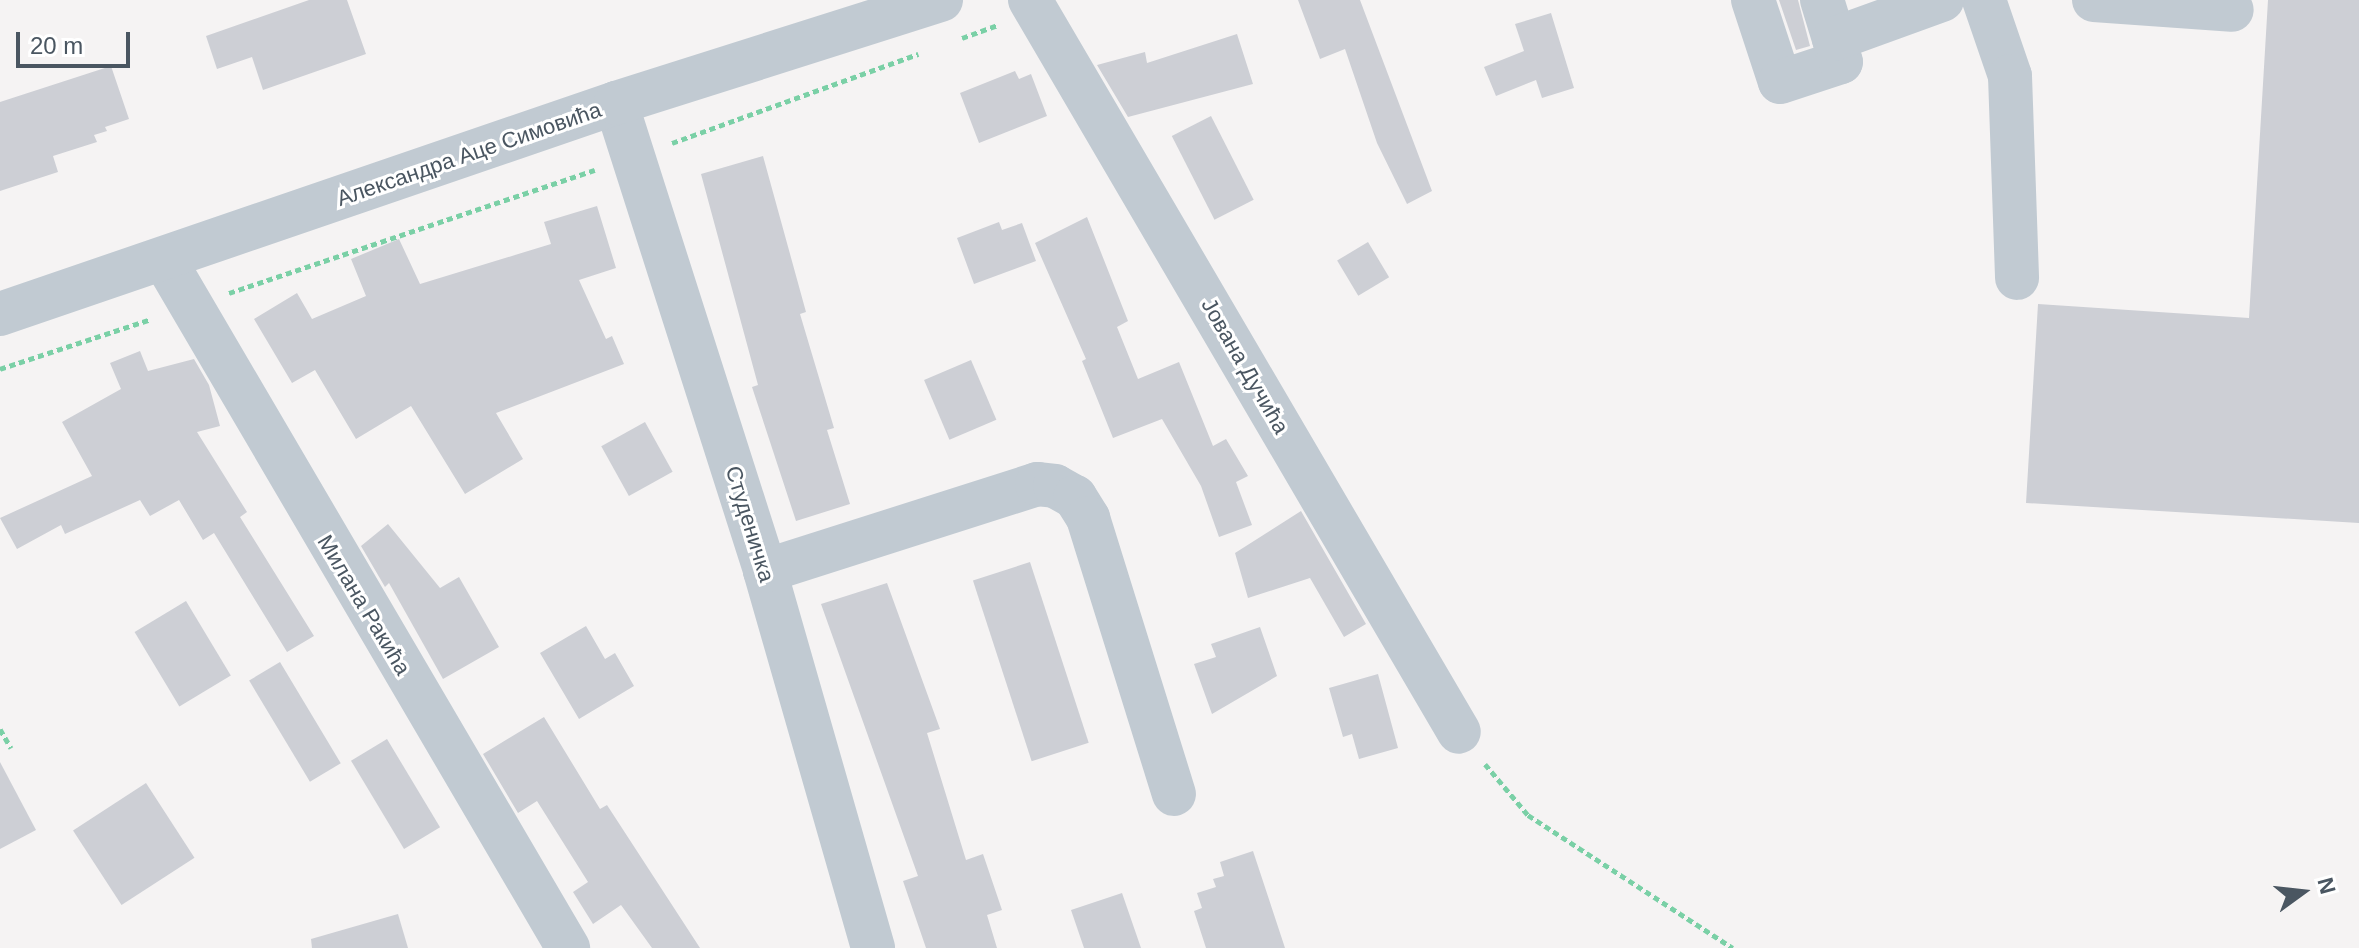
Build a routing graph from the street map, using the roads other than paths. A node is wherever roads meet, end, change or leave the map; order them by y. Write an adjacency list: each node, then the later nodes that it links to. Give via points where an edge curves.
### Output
1 (941, 0): 9 (street, Александра Аце Симовића)
2 (1753, 0): 8 (street, via 1780,82 1841,62)
3 (1942, 0): 8 (street)
4 (1984, 0): 11 (street, via 2010,76)
5 (2094, 0): 7 (street)
6 (1033, 6): 14 (street, Јована Дучића)
7 (2232, 10)
8 (1828, 19)
9 (616, 103): 10 (street, Александра Аце Симовића); 13 (street, Студеничка)
10 (164, 259): 12 (street, Александра Аце Симовића); 16 (street, Милана Ракића)
11 (2017, 278)
12 (0, 314)
13 (765, 571): 15 (street, via 1037,484 1055,486 1075,497 1088,518); 17 (street, Студеничка)
14 (1459, 732)
15 (1174, 794)
16 (568, 948)
17 (873, 948)

